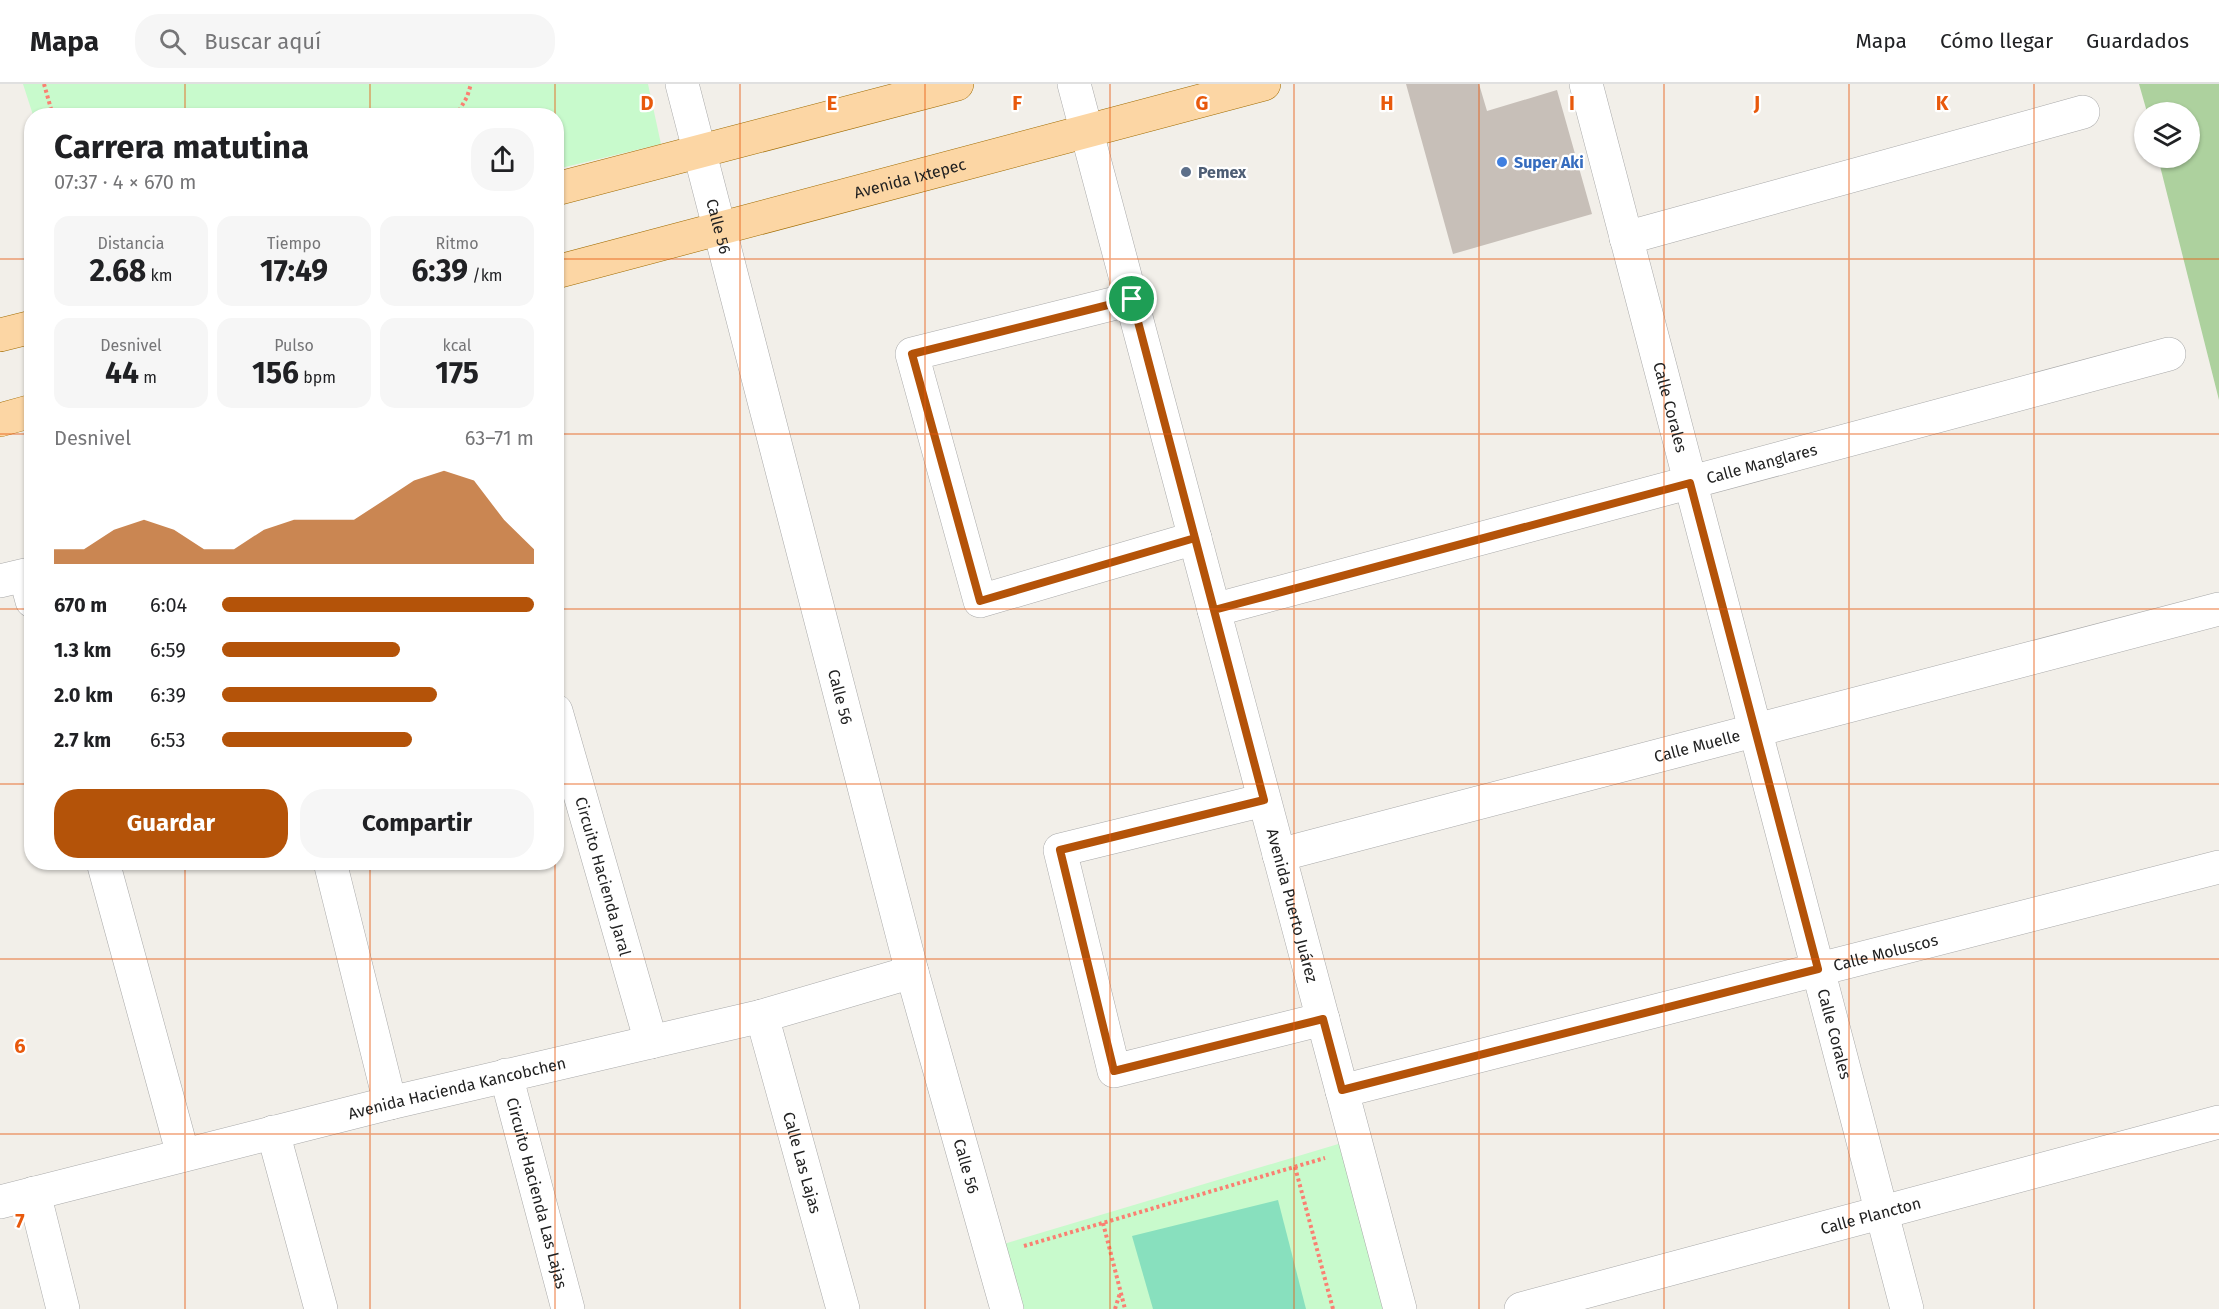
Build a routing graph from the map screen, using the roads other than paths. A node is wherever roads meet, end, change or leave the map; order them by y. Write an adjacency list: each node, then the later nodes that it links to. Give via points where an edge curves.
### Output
1 (682, 84): 8 (street, Calle 56)
2 (957, 84): 8 (main road)
3 (1074, 84): 7 (street, Avenida Puerto Juárez)
4 (1264, 84): 7 (main road, Avenida Ixtepec)
5 (1586, 84): 11 (street, Calle Corales)
6 (2083, 112): 11 (street)
7 (1087, 131): 10 (main road, Avenida Ixtepec); 13 (street, Avenida Puerto Juárez)
8 (699, 151): 9 (main road); 10 (street, Calle 56)
9 (564, 187)
10 (720, 229): 12 (main road, Avenida Ixtepec); 33 (street, Calle 56)
11 (1626, 238): 19 (street, Calle Corales)
12 (564, 270)
13 (1132, 299): 20 (street, Avenida Puerto Juárez); 20 (street, via 912,354 980,601)
14 (24, 329): 15 (main road)
15 (0, 335)
16 (2169, 354): 19 (street, Calle Manglares)
17 (24, 413): 18 (main road)
18 (0, 420)
19 (1690, 483): 24 (street, Calle Manglares); 25 (street, Calle Corales)
20 (1195, 538): 24 (street, Avenida Puerto Juárez)
21 (24, 575): 22 (street)
22 (0, 581)
23 (2219, 609): 25 (street, Calle Muelle)
24 (1214, 610): 27 (street, Avenida Puerto Juárez)
25 (1755, 731): 28 (street, Calle Muelle); 32 (street, Calle Corales)
26 (564, 739): 36 (street, Circuito Hacienda Jaral)
27 (1264, 800): 28 (street, Avenida Puerto Juárez); 35 (street, via 1060,850 1114,1071)
28 (1279, 855): 35 (street, Avenida Puerto Juárez)
29 (2219, 867): 32 (street, Calle Moluscos)
30 (105, 870): 42 (street)
31 (332, 870): 39 (street)
32 (1818, 969): 38 (street, Calle Moluscos); 45 (street, Calle Corales)
33 (912, 972): 34 (street, Avenida Hacienda Kancobchen); 50 (street, Calle 56)
34 (762, 1016): 36 (street, Avenida Hacienda Kancobchen); 49 (street, Calle Las Lajas)
35 (1323, 1019): 38 (street, Avenida Puerto Juárez)
36 (651, 1042): 37 (street, Avenida Hacienda Kancobchen)
37 (506, 1076): 39 (street, Avenida Hacienda Kancobchen); 48 (street, Circuito Hacienda Las Lajas)
38 (1342, 1090): 51 (street, Avenida Puerto Juárez)
39 (390, 1102): 41 (street, Avenida Hacienda Kancobchen)
40 (2219, 1122): 45 (street, Calle Plancton)
41 (273, 1132): 42 (street, Avenida Hacienda Kancobchen); 47 (street)
42 (183, 1155): 43 (street, Avenida Hacienda Kancobchen)
43 (34, 1193): 44 (street, Avenida Hacienda Kancobchen); 46 (street)
44 (0, 1202)
45 (1881, 1212): 52 (street, Calle Plancton); 53 (street, Calle Corales)
46 (63, 1309)
47 (321, 1309)
48 (568, 1309)
49 (843, 1309)
50 (1007, 1309)
51 (1400, 1309)
52 (1521, 1309)
53 (1907, 1309)

